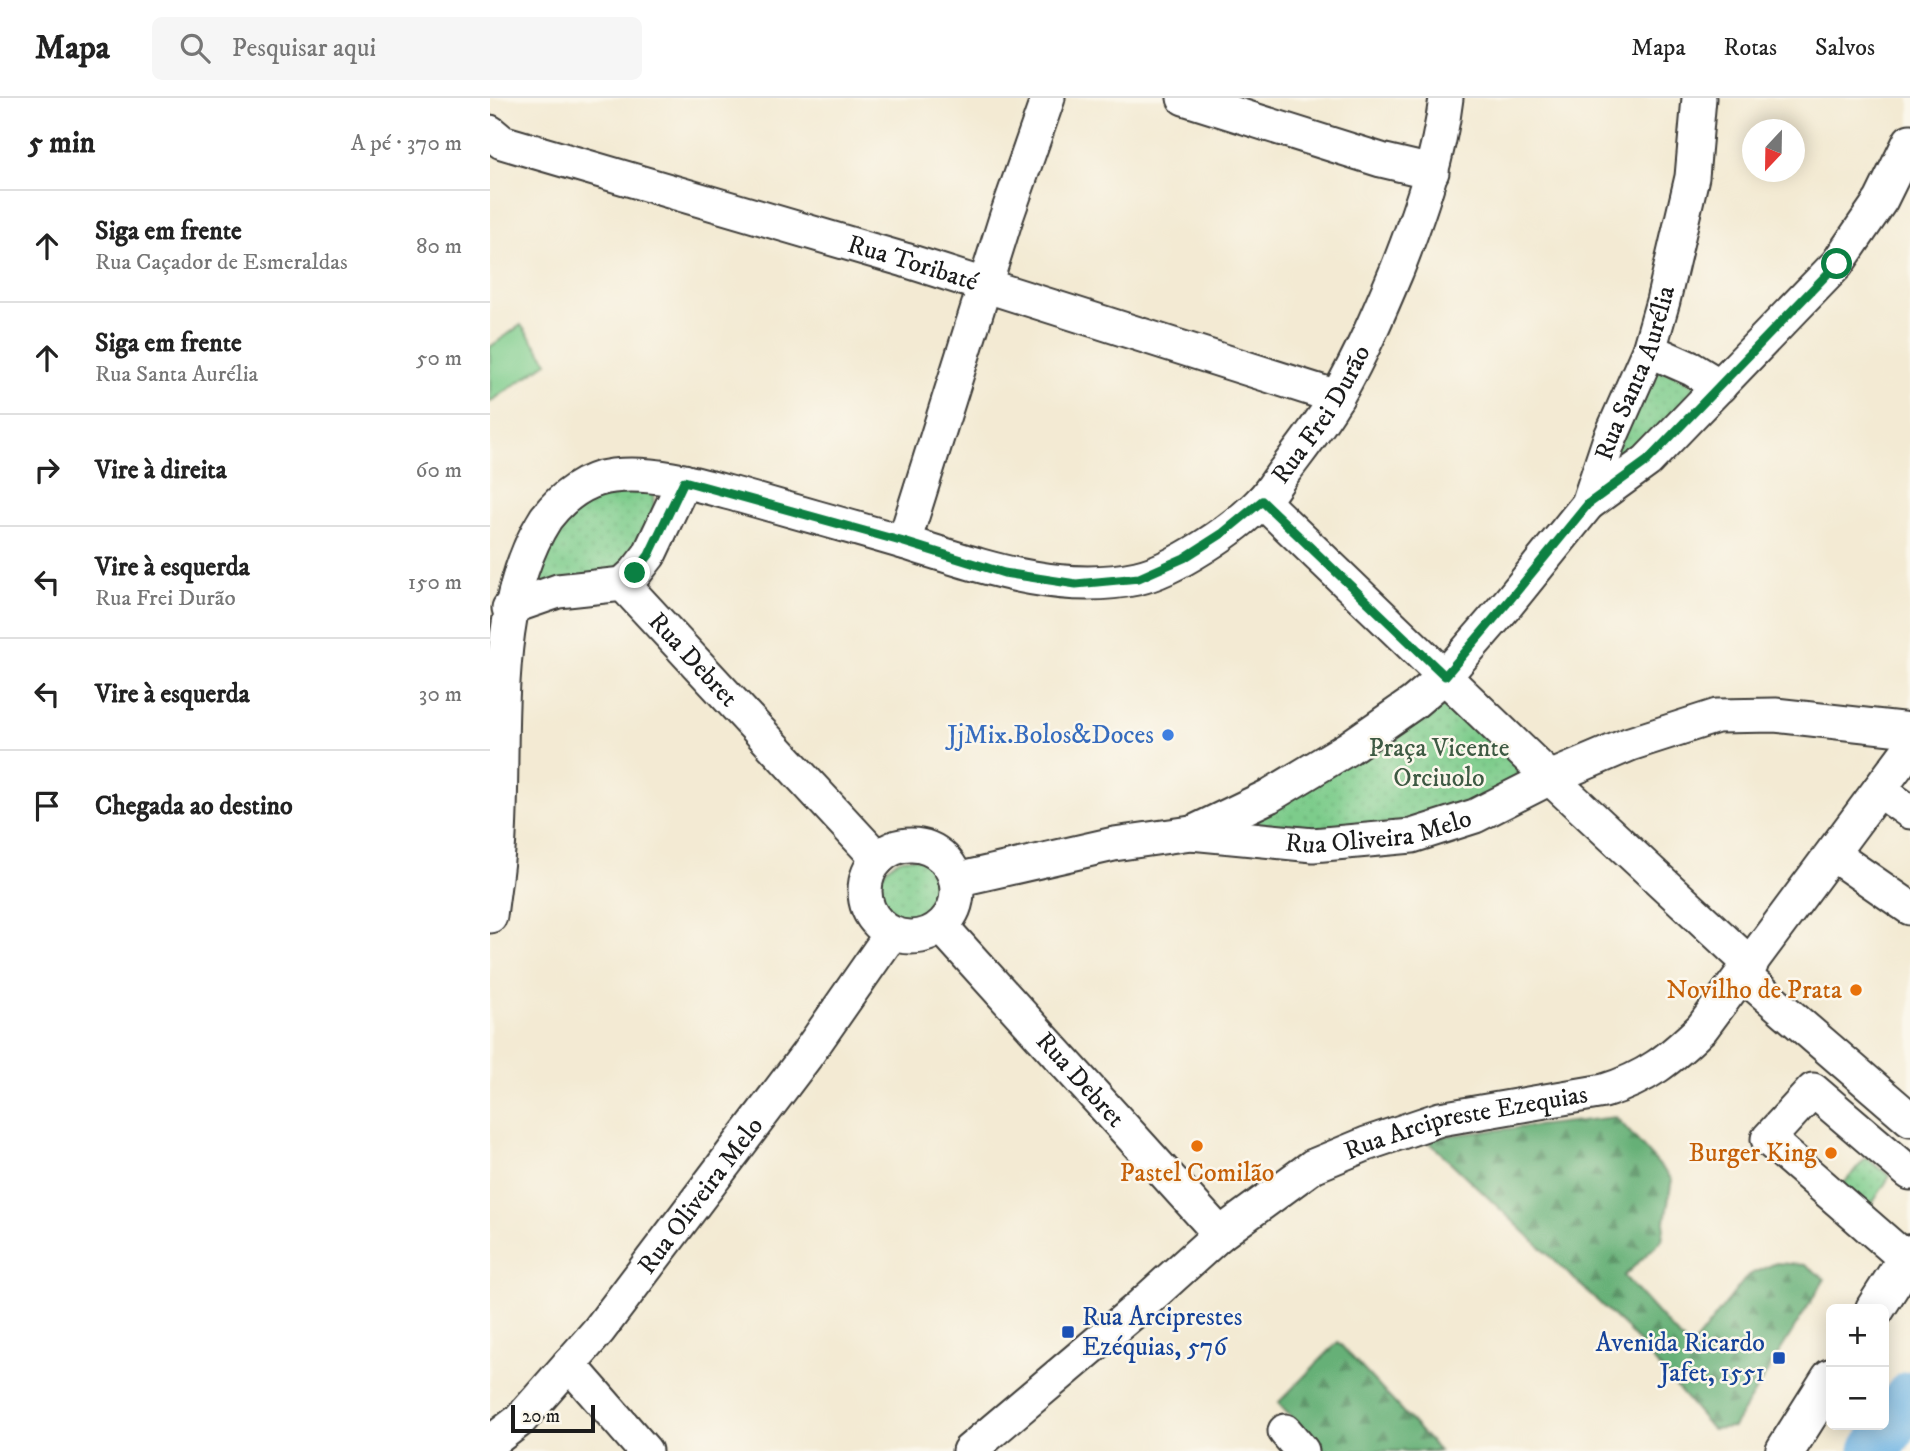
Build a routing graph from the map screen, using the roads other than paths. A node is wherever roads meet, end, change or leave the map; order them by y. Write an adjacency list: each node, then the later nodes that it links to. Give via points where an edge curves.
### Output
1 (1048, 98): 8 (street)
2 (1184, 98): 7 (street)
3 (1446, 98): 7 (street, Rua Frei Durão)
4 (1699, 98): 9 (street, Rua Santa Aurélia, via 1692,177)
5 (490, 132): 8 (street, Rua Toribaté, via 502,142)
6 (1910, 141): 10 (street, via 1881,200 1837,264)
7 (1432, 172): 11 (street, Rua Frei Durão, via 1420,213 1364,349)
8 (985, 286): 11 (street, Rua Toribaté); 15 (street)
9 (1649, 349): 10 (street); 14 (street, Rua Santa Aurélia, via 1609,441)
10 (1720, 386): 14 (street, via 1647,461)
11 (1337, 397): 13 (street, Rua Frei Durão)
12 (684, 481): 15 (street, Rua Frei Durão); 16 (street, via 649,555); 17 (street, Rua Frei Durão, via 611,476 587,482 569,494 530,542)
13 (1262, 501): 15 (street, Rua Frei Durão, via 1184,558 1139,578 1076,584 1004,573); 18 (street)
14 (1588, 504): 18 (street, Rua Santa Aurélia)
15 (904, 542)
16 (623, 584): 17 (street, via 558,591); 26 (street, Rua Debret)
17 (509, 608): 29 (street, via 502,647 499,836)
18 (1445, 676): 21 (street); 24 (street, Rua Santa Aurélia, via 1347,749 1269,796)
19 (1910, 730): 21 (street, Rua Oliveira Melo, via 1775,715 1717,716 1630,744)
20 (1910, 748): 22 (street, Rua Arcipreste Ezequias)
21 (1550, 778): 24 (street, Rua Oliveira Melo, via 1475,816 1412,836 1313,845); 32 (street)
22 (1879, 790): 23 (street); 25 (street, Rua Arcipreste Ezequias)
23 (1910, 812)
24 (1191, 833): 27 (street, Rua Oliveira Melo, via 1114,844)
25 (1832, 854): 28 (street); 32 (street, Rua Arcipreste Ezequias)
26 (878, 859): 27 (street, via 895,847 926,847 940,854); 31 (street, via 865,881 864,897 878,925)
27 (956, 880): 30 (street, via 956,905)
28 (1910, 908)
29 (490, 916)
30 (942, 927): 31 (street, via 918,937); 35 (street, Rua Debret)
31 (891, 934): 38 (street, Rua Oliveira Melo, via 701,1198)
32 (1747, 970): 33 (street); 35 (street, Rua Arcipreste Ezequias, via 1686,1044 1630,1083 1440,1119 1366,1144 1313,1166)
33 (1910, 1119)
34 (1910, 1174): 36 (street, via 1813,1090 1768,1139)
35 (1220, 1234): 42 (street, Rua Arcipreste Ezequias)
36 (1908, 1257): 37 (main road)
37 (1878, 1304)
38 (569, 1364): 40 (street, Rua Oliveira Melo, via 520,1420); 41 (street)
39 (1826, 1386): 43 (main road)
40 (490, 1443)
41 (645, 1451)
42 (969, 1451)
43 (1785, 1451)

